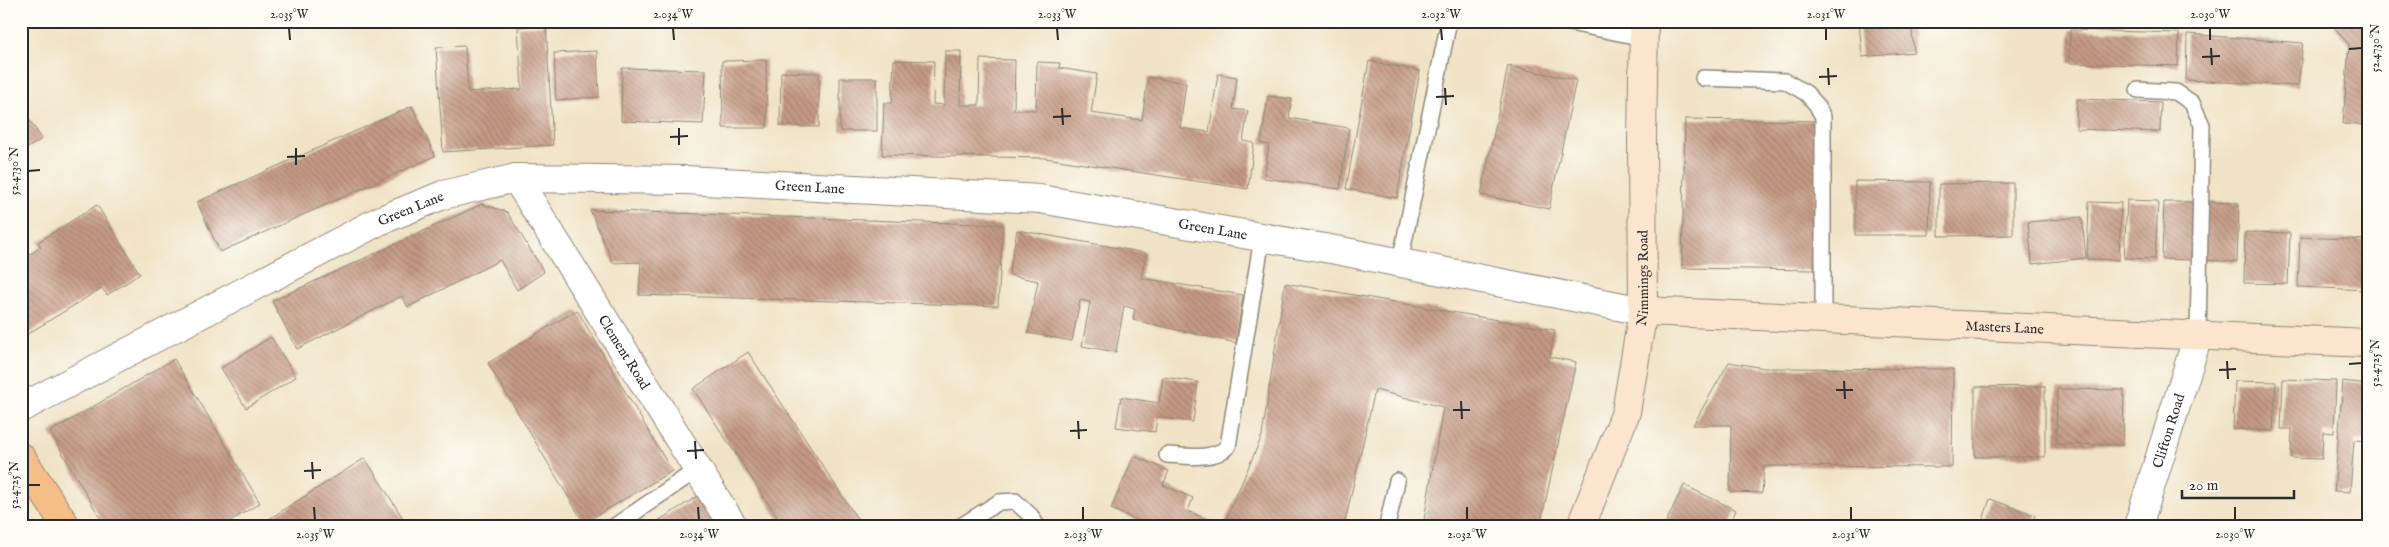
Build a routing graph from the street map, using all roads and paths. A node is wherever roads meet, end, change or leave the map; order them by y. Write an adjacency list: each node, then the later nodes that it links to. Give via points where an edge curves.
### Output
1 (1449, 21): 8 (lane)
2 (1560, 21): 3 (lane)
3 (1644, 30): 9 (street, Nimmings Road)
4 (1703, 78): 10 (lane, via 1785,81 1806,93 1823,118)
5 (2138, 90): 11 (lane, via 2176,92 2192,102 2202,125)
6 (516, 178): 7 (street, Green Lane, via 686,180 1040,199); 13 (street, Green Lane, via 443,196 379,221); 16 (street, Clement Road)
7 (1262, 238): 8 (street, Green Lane); 14 (lane, via 1228,446 1223,452 1210,455)
8 (1400, 262): 9 (street, Green Lane)
9 (1643, 311): 10 (street, Masters Lane); 24 (street, Nimmings Road, via 1626,412)
10 (1823, 319): 11 (street, Masters Lane)
11 (2198, 336): 12 (street, Masters Lane); 25 (street, Clifton Road)
12 (2368, 343)
13 (21, 408)
14 (1167, 455)
15 (21, 457): 18 (main road)
16 (698, 469): 19 (lane); 20 (street, Clement Road)
17 (1397, 481): 23 (lane)
18 (66, 526)
19 (615, 526)
20 (733, 526)
21 (962, 526): 22 (lane, via 998,502 1015,501)
22 (1037, 526)
23 (1387, 526)
24 (1581, 526)
25 (2138, 526)

